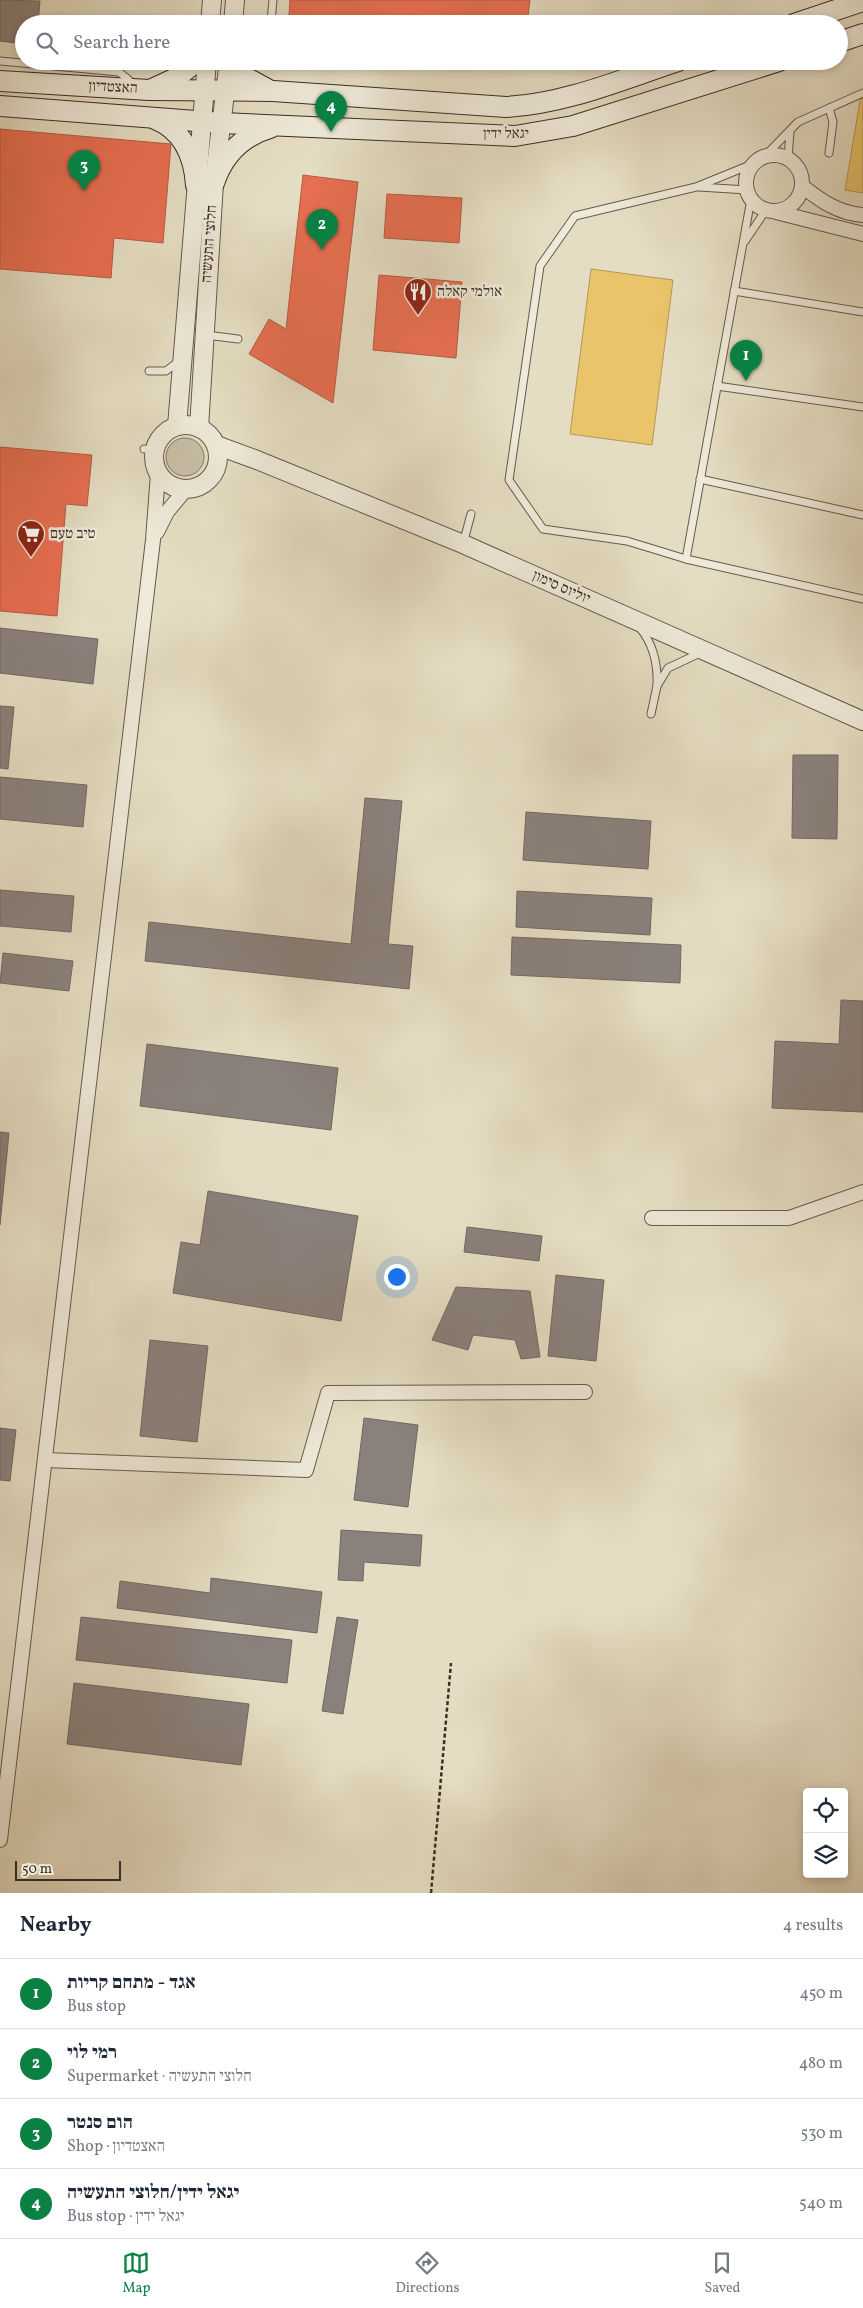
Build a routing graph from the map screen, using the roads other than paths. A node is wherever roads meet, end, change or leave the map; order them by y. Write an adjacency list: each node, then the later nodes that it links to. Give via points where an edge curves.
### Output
1 (212, 0): 5 (street)
2 (235, 0): 6 (street)
3 (273, 0): 7 (lane)
4 (863, 2): 8 (main road)
5 (211, 15)
6 (234, 15)
7 (271, 15)
8 (822, 15)
9 (863, 34): 10 (main road)
10 (848, 39)
11 (0, 61): 12 (lane)
12 (15, 62)
13 (97, 70): 21 (lane, via 119,72)
14 (185, 70): 21 (main road, via 168,82)
15 (206, 70): 22 (street, חלוצי התעשיה)
16 (229, 70): 24 (street, חלוצי התעשיה)
17 (238, 70): 23 (main road, via 255,84)
18 (650, 70): 23 (main road, יגאל ידין, via 574,95 527,106)
19 (751, 70): 31 (main road, יגאל ידין, via 574,126 515,136)
20 (0, 80): 21 (main road, האצטדיון)
21 (140, 89): 22 (main road, האצטדיון)
22 (204, 91): 24 (main road, האצטדיון); 29 (street, חלוצי התעשיה)
23 (273, 91): 24 (main road, יגאל ידין)
24 (226, 92): 30 (street, חלוצי התעשיה)
25 (863, 93): 27 (lane)
26 (0, 106): 28 (main road, האצטדיון)
27 (829, 108): 32 (lane, via 798,122); 33 (lane, via 834,122)
28 (150, 117): 29 (main road, האצטדיון); 36 (main road, via 172,130 189,150)
29 (200, 121): 30 (main road, האצטדיון); 36 (street, חלוצי התעשיה)
30 (222, 123): 31 (main road, יגאל ידין); 36 (street, חלוצי התעשיה)
31 (276, 126): 36 (main road, via 243,140)
32 (790, 131): 34 (lane); 35 (lane)
33 (829, 153)
34 (788, 159): 35 (street, via 772,155); 37 (street, via 797,168)
35 (759, 160): 38 (lane); 39 (street, via 749,171)
36 (205, 184): 46 (street, חלוצי התעשיה); 48 (street, חלוצי התעשיה)
37 (802, 186): 40 (street, via 790,206); 41 (street, via 823,202 848,214)
38 (696, 187): 39 (lane); 64 (lane, via 576,216 540,266 509,480 543,528 627,542)
39 (749, 194): 40 (street); 43 (lane)
40 (770, 211): 42 (street); 43 (lane)
41 (863, 216)
42 (863, 234)
43 (743, 243): 44 (lane)
44 (734, 291): 45 (lane); 50 (lane)
45 (863, 312)
46 (203, 335): 47 (lane); 53 (street, חלוצי התעשיה)
47 (238, 339)
48 (183, 352): 49 (lane, via 173,367); 52 (street, חלוצי התעשיה)
49 (149, 371)
50 (717, 386): 51 (lane); 58 (lane)
51 (863, 407)
52 (177, 426): 53 (street); 56 (street, via 163,435 150,450)
53 (198, 428): 54 (street)
54 (216, 445): 55 (street, יוליוס סימון); 57 (street, via 217,464)
55 (257, 460): 57 (street, via 237,462); 63 (street, יוליוס סימון)
56 (158, 472): 59 (street, via 168,484); 62 (street)
57 (213, 474): 59 (street, via 206,482)
58 (700, 479): 61 (lane); 64 (lane)
59 (186, 489): 62 (street, via 167,512)
60 (470, 514): 63 (lane)
61 (863, 515)
62 (153, 540): 74 (street)
63 (463, 544): 66 (street, יוליוס סימון)
64 (686, 559): 65 (lane)
65 (863, 599)
66 (632, 619): 67 (street, יוליוס סימון); 68 (lane, via 651,646)
67 (705, 652): 68 (lane, via 672,665); 70 (street, יוליוס סימון)
68 (657, 686): 69 (lane)
69 (651, 714)
70 (863, 720)
71 (863, 1192): 72 (street, via 788,1218)
72 (652, 1218)
73 (585, 1392): 74 (street, via 328,1393 306,1470)
74 (45, 1460): 75 (street)
75 (0, 1840)

